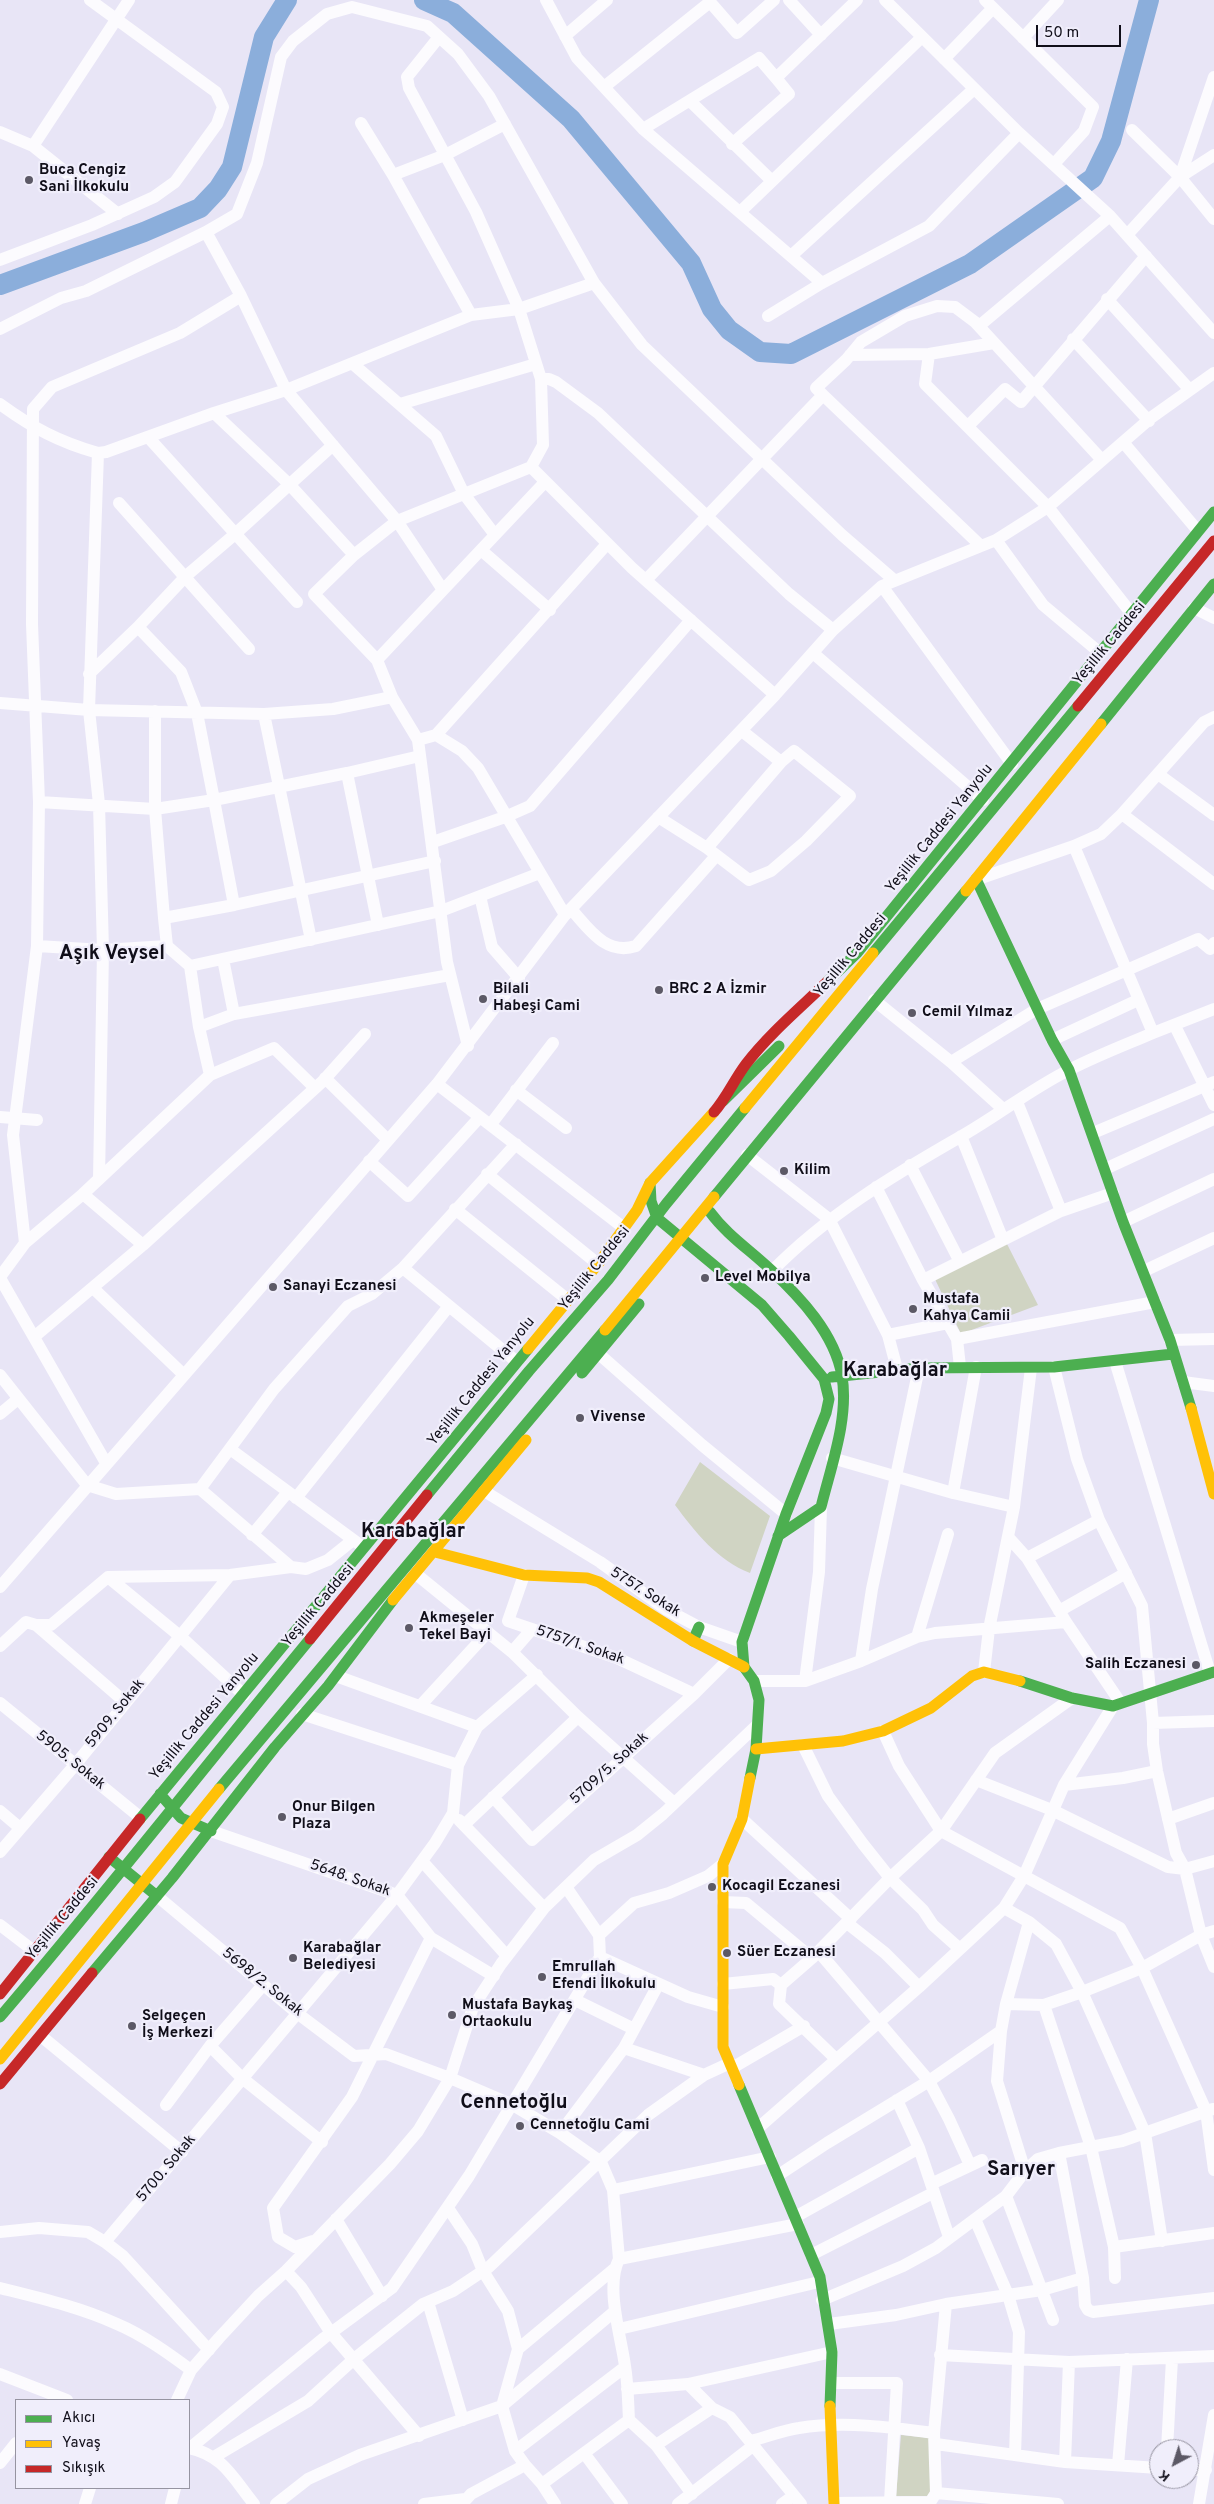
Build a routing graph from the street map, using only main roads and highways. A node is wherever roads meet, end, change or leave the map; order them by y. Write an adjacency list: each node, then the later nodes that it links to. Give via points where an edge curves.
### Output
1 (1214, 512): 6 (main road, Yeşillik Caddesi Yanyolu, via 858,953 775,1032 746,1064)
2 (1214, 541): 5 (main road, Yeşillik Caddesi)
3 (1214, 584): 4 (main road)
4 (976, 879): 8 (main road); 16 (main road, via 1069,1070)
5 (824, 1013): 6 (main road, via 804,1023); 10 (main road, Yeşillik Caddesi)
6 (723, 1101): 7 (main road, Yeşillik Caddesi Yanyolu)
7 (650, 1183): 10 (main road, via 651,1201); 11 (main road, Yeşillik Caddesi Yanyolu)
8 (714, 1196): 9 (main road); 13 (main road)
9 (710, 1212): 13 (main road); 17 (main road, via 722,1229 772,1271 821,1327)
10 (657, 1218): 12 (main road, Yeşillik Caddesi); 13 (main road)
11 (624, 1228): 12 (main road); 27 (main road, Yeşillik Caddesi Yanyolu, via 365,1549)
12 (638, 1240): 14 (main road, via 652,1250); 28 (main road, Yeşillik Caddesi)
13 (683, 1240): 14 (main road); 15 (main road); 18 (main road, via 762,1305)
14 (658, 1265): 15 (main road); 29 (main road)
15 (658, 1279): 21 (main road)
16 (1173, 1354): 17 (main road, via 1031,1368 919,1368); 19 (main road)
17 (842, 1375): 18 (main road); 20 (main road, via 842,1416 821,1507)
18 (824, 1379): 20 (main road, via 828,1399 826,1413)
19 (1214, 1494)
20 (778, 1536): 24 (main road, via 742,1642)
21 (435, 1552): 23 (main road, 5757. Sokak, via 524,1575 587,1578 599,1582); 30 (main road)
22 (699, 1627): 23 (main road)
23 (693, 1641): 24 (main road, 5757. Sokak)
24 (744, 1667): 26 (main road, via 754,1681 759,1700)
25 (1212, 1672): 26 (main road, via 1117,1704 1072,1698 984,1672 972,1676 931,1708 883,1732 843,1742)
26 (756, 1749): 39 (main road, via 742,1819 723,1864 723,2046 820,2278 832,2352 829,2426)
27 (160, 1794): 28 (main road); 31 (main road, Yeşillik Caddesi Yanyolu)
28 (171, 1810): 29 (main road); 32 (main road, Yeşillik Caddesi)
29 (190, 1826): 30 (main road); 33 (main road)
30 (211, 1831): 34 (main road)
31 (109, 1857): 32 (main road); 35 (main road, Yeşillik Caddesi Yanyolu)
32 (124, 1869): 33 (main road); 36 (main road, Yeşillik Caddesi)
33 (143, 1884): 34 (main road); 37 (main road)
34 (156, 1896): 38 (main road)
35 (0, 1994)
36 (0, 2017)
37 (0, 2059)
38 (0, 2084)
39 (834, 2503)

